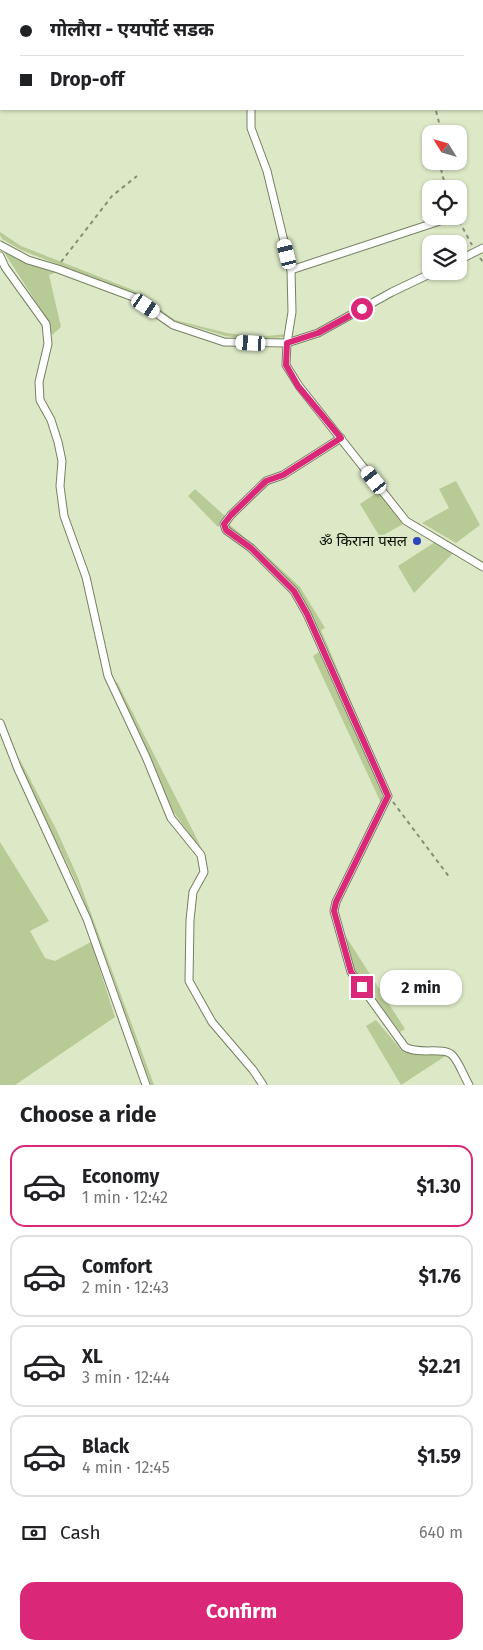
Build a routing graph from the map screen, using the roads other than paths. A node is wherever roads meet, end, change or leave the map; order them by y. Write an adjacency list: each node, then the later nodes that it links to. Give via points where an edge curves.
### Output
1 (251, 110): 7 (street, via 251,128 267,171)
2 (428, 225): 7 (street)
3 (0, 245): 9 (street, via 28,260 133,297 173,325 224,342)
4 (480, 250): 6 (street)
5 (0, 256): 14 (street, via 46,324 48,344 39,382 40,400 58,442 64,516 86,577 108,676 171,818 201,855 204,872 193,892 190,920 189,981 212,1022)
6 (467, 256)
7 (291, 270): 9 (street, via 292,312)
8 (422, 278): 9 (street, via 318,333)
9 (287, 343): 10 (street, via 286,365 298,386)
10 (341, 438): 11 (street, via 406,521); 15 (street, via 283,475 266,481 224,524 226,530 251,548 294,591 388,796 334,911 351,972 406,1047 412,1051 453,1055)
11 (483, 566)
12 (0, 723): 13 (street, via 87,919)
13 (146, 1085)
14 (263, 1085)
15 (469, 1085)

